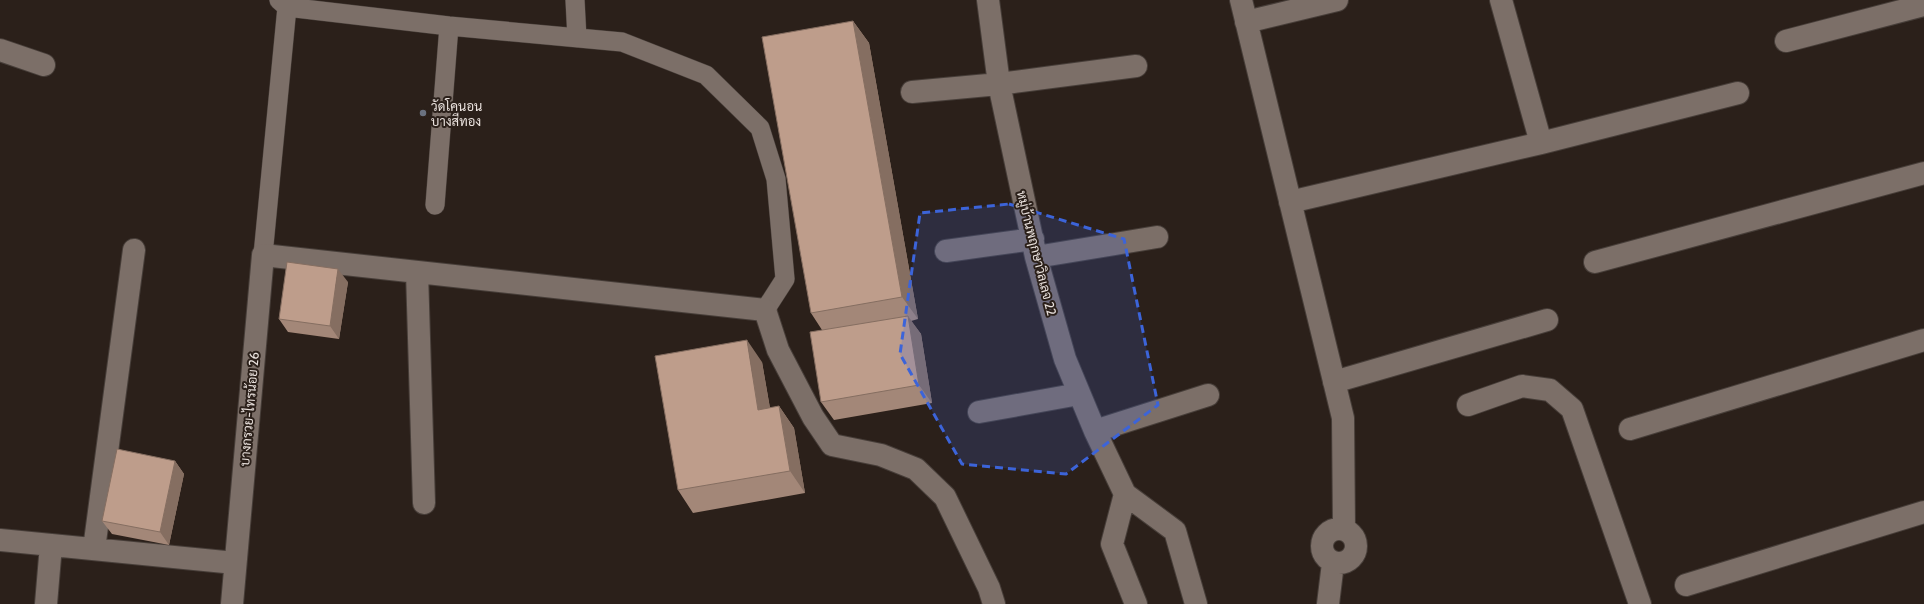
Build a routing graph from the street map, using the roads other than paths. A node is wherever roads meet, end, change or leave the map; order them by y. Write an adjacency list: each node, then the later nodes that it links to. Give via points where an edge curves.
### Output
1 (575, 0): 10 (lane)
2 (988, 0): 15 (street, หมู่บ้านพฤกษาวิลเลจ 22)
3 (1241, 0): 8 (street)
4 (1337, 0): 8 (street)
5 (1501, 0): 18 (street)
6 (283, 4): 9 (lane); 26 (lane)
7 (1924, 6): 11 (street)
8 (1246, 22): 20 (street)
9 (449, 26): 10 (lane); 21 (lane)
10 (577, 38): 29 (lane, via 622,42 706,75 760,128 776,179 785,279)
11 (1786, 41)
12 (0, 50): 13 (street)
13 (44, 65)
14 (1136, 66): 15 (street)
15 (999, 84): 16 (street); 23 (street, หมู่บ้านพฤกษาวิลเลจ 22)
16 (912, 92)
17 (1738, 93): 18 (street)
18 (1541, 143): 20 (street)
19 (1924, 173): 27 (street)
20 (1290, 202): 32 (street)
21 (435, 205)
22 (1157, 237): 23 (street)
23 (1034, 248): 25 (street); 33 (street, หมู่บ้านพฤกษาวิลเลจ 22, via 1065,359)
24 (134, 250): 44 (street)
25 (946, 252)
26 (263, 255): 28 (street); 45 (street, บางกรวย-ไทรน้อย 26)
27 (1595, 262)
28 (417, 272): 29 (street); 40 (street)
29 (765, 310): 49 (street, via 778,350 812,417 832,445 881,455 916,469 944,497 989,588)
30 (1546, 320): 32 (street)
31 (1924, 340): 37 (street)
32 (1334, 382): 52 (street, via 1343,418 1344,529 1352,534 1356,543 1350,559 1342,563 1333,562)
33 (1079, 394): 36 (street); 38 (street, หมู่บ้านพฤกษาวิลเลจ 22)
34 (1208, 395): 38 (street)
35 (1468, 405): 53 (street, via 1522,386 1550,390 1572,409)
36 (979, 412)
37 (1630, 429)
38 (1095, 430): 39 (street, หมู่บ้านพฤกษาวิลเลจ 22)
39 (1125, 494): 50 (street, via 1112,544); 51 (street, via 1175,531)
40 (424, 503)
41 (1924, 512): 46 (street)
42 (0, 540): 43 (street)
43 (51, 545): 44 (street); 47 (street)
44 (94, 549): 45 (street)
45 (235, 563): 48 (street, บางกรวย-ไทรน้อย 26)
46 (1686, 585)
47 (46, 604)
48 (232, 604)
49 (994, 604)
50 (1136, 604)
51 (1196, 604)
52 (1328, 604)
53 (1640, 604)

